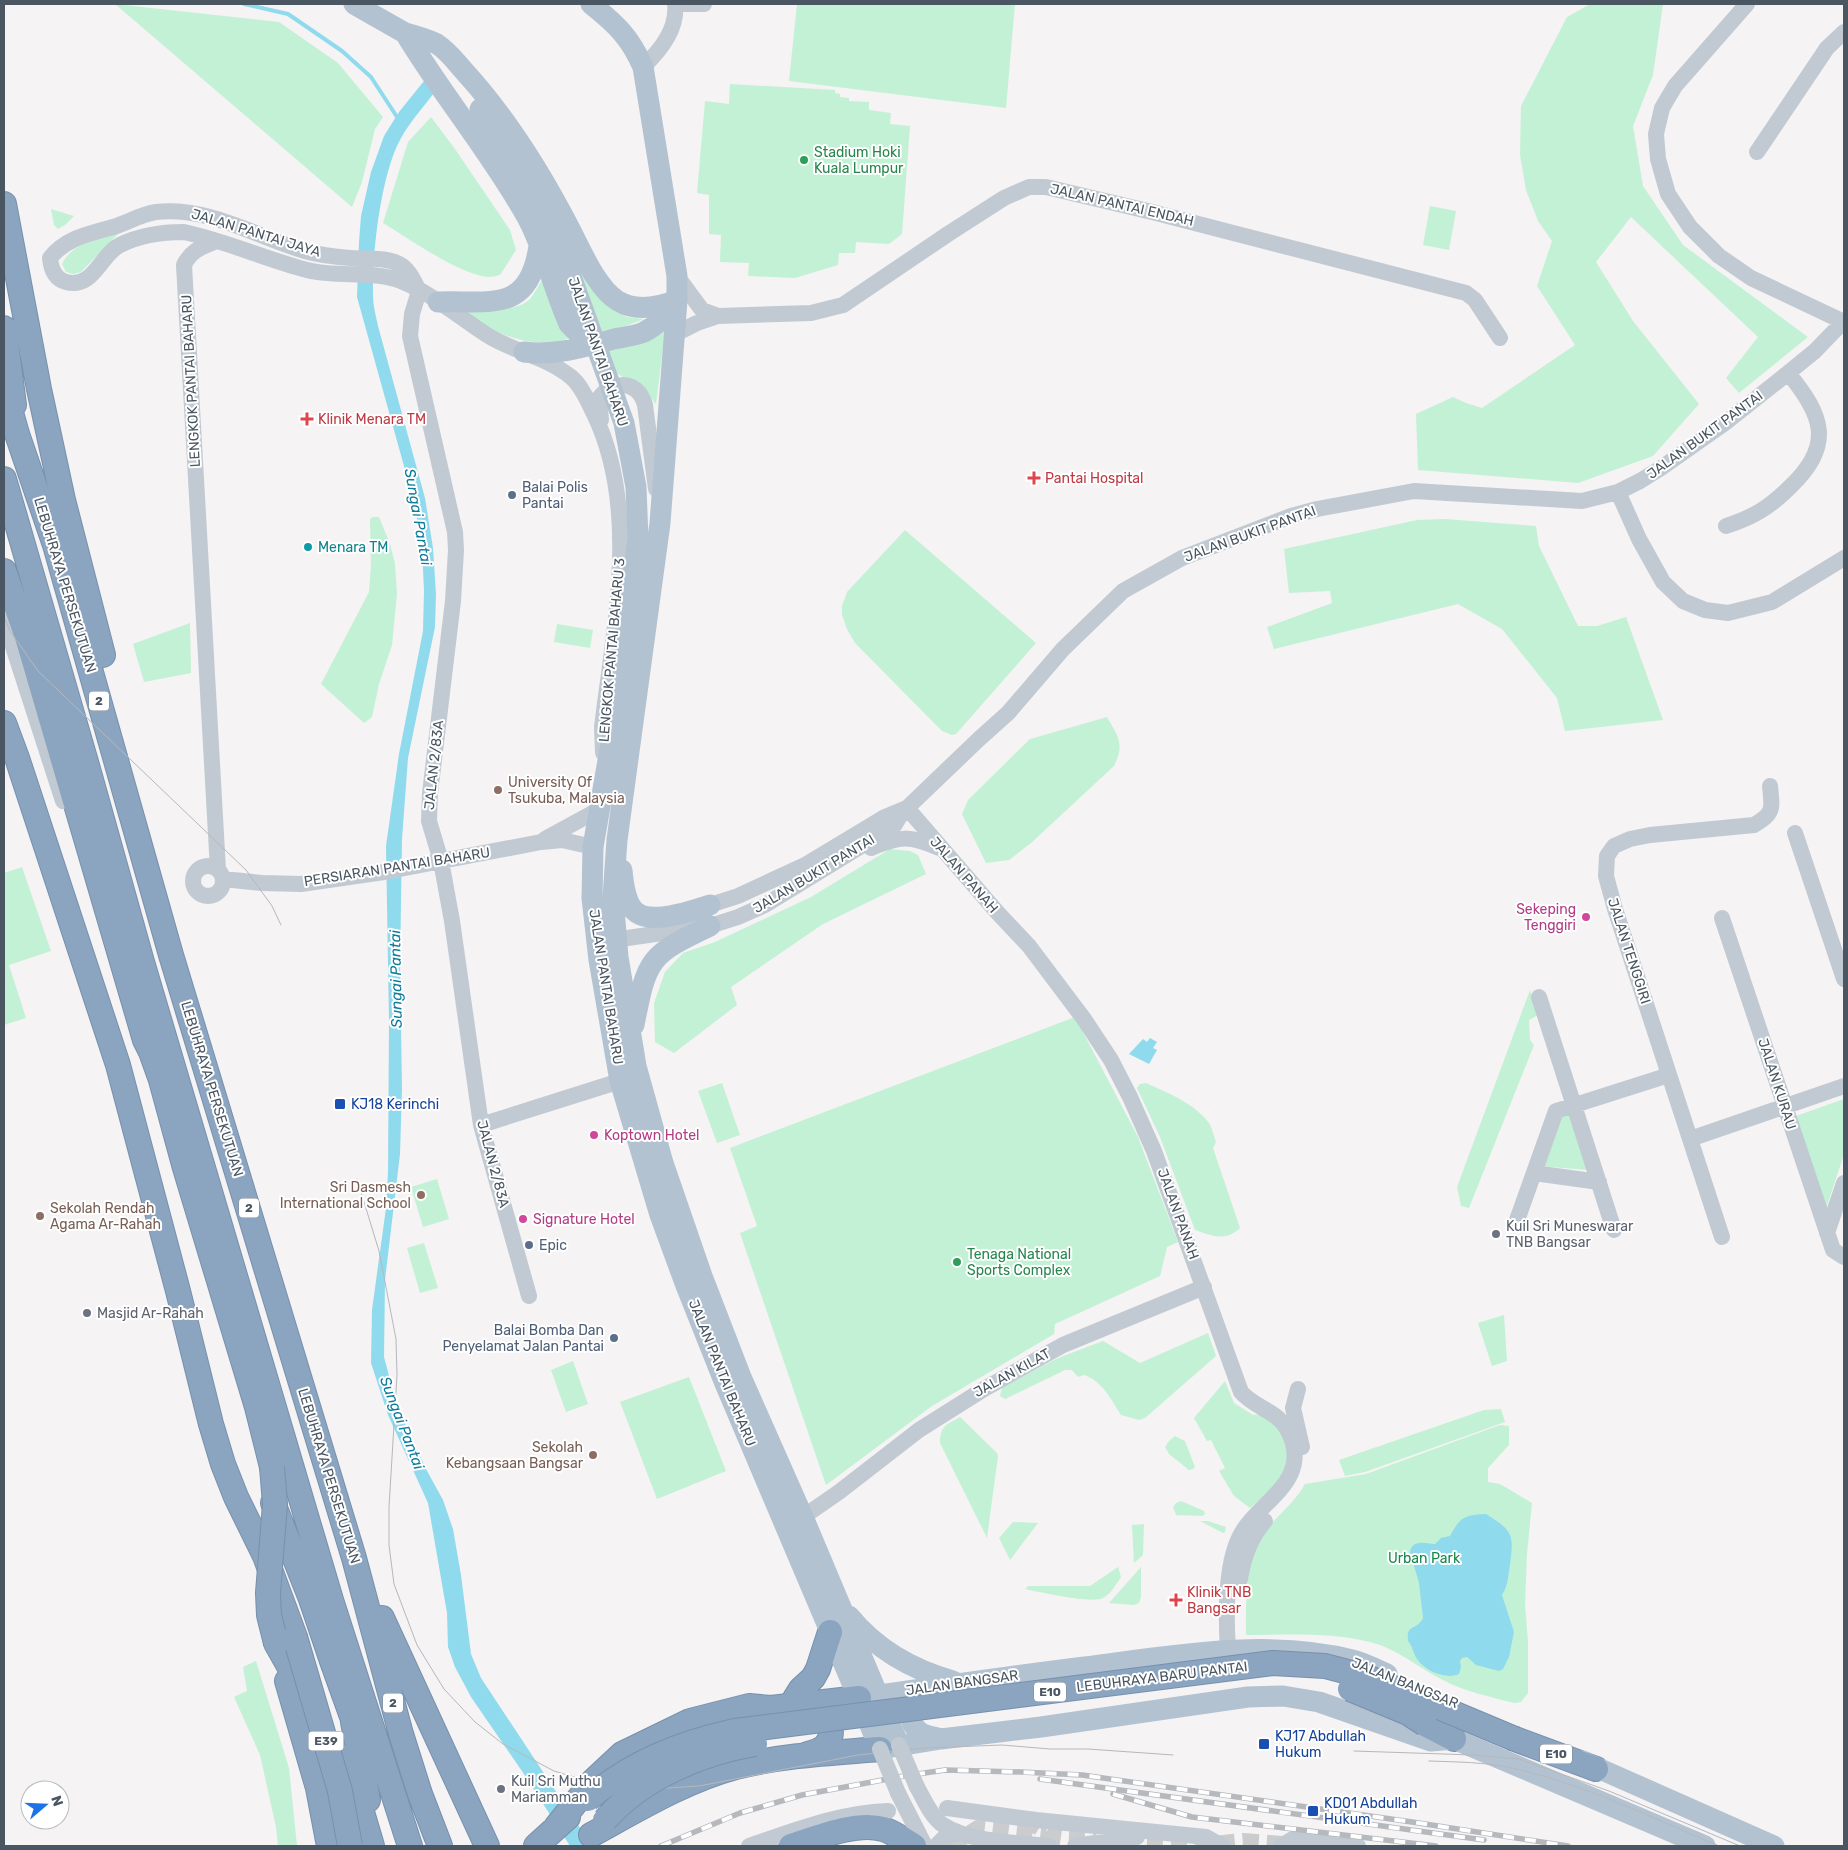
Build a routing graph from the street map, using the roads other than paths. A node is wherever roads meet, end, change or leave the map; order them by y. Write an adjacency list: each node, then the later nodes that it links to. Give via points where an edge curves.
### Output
1 (354, 4): 6 (main road, JALAN PANTAI BAHARU)
2 (591, 4): 8 (main road, JALAN PANTAI BAHARU, via 618,25 636,49)
3 (675, 4): 4 (street); 8 (street, via 676,12 666,39)
4 (704, 4)
5 (1747, 4): 18 (street, via 1675,86 1662,108 1656,134 1658,159 1668,194 1690,228 1719,256 1751,278)
6 (405, 32): 12 (main road, via 528,218); 15 (main road, via 445,50 476,84 518,139 555,200 590,268 609,294 630,306 646,308); 40 (main road, JALAN PANTAI BAHARU, bridge, via 480,109 532,186 559,244 624,423 636,486 638,538)
7 (1844, 32): 9 (street, via 1827,48)
8 (644, 67): 13 (main road, JALAN PANTAI BAHARU)
9 (1757, 152)
10 (4, 204): 49 (highway, via 37,379 63,500 115,704)
11 (217, 241): 14 (street, via 309,271 385,277); 14 (street, JALAN PANTAI JAYA, via 184,232 143,236 118,246 85,281 77,283 54,275 50,258 58,248 76,237 154,212 182,211 218,219 306,251 400,264 410,273); 53 (street, LENGKOK PANTAI BAHARU, via 197,249 184,265)
12 (539, 246): 16 (main road, via 531,276 519,293 498,302); 22 (main road, via 569,324 587,341)
13 (677, 276): 15 (main road, JALAN PANTAI BAHARU); 17 (street, via 702,310)
14 (420, 291): 16 (street); 50 (street, JALAN 2/83A, via 412,314 410,336 455,532 456,550 430,793 429,822)
15 (677, 300): 20 (main road, JALAN PANTAI BAHARU); 22 (main road, via 669,313 644,332)
16 (438, 302): 23 (street, via 489,336)
17 (718, 316): 20 (street, JALAN PANTAI ENDAH); 21 (street, JALAN PANTAI ENDAH, via 811,313 843,305 1004,198 1029,187 1046,187 1466,293 1475,300)
18 (1844, 322): 24 (street, JALAN BUKIT PANTAI)
19 (4, 328): 26 (highway)
20 (675, 334): 31 (main road, JALAN PANTAI BAHARU)
21 (1500, 338)
22 (602, 343): 23 (main road, via 541,355)
23 (524, 352): 27 (street, LENGKOK PANTAI BAHARU 3, via 553,364 573,379)
24 (1788, 374): 29 (street, JALAN BUKIT PANTAI, via 1661,468); 32 (street, via 1814,410 1819,433 1817,453 1808,469 1774,501 1754,516)
25 (4, 388): 26 (highway, LEBUHRAYA PERSEKUTUAN / 2)
26 (17, 434): 49 (highway, LEBUHRAYA PERSEKUTUAN / 2, via 55,545)
27 (604, 435): 31 (street, via 599,398 605,390 621,384 631,387 640,394 645,405); 40 (street, LENGKOK PANTAI BAHARU 3, via 619,500 621,563 602,727)
28 (4, 479): 36 (highway, LEBUHRAYA PERSEKUTUAN / 2)
29 (1618, 492): 33 (street, via 1663,582 1682,601 1705,610 1728,613 1772,602); 43 (street, JALAN BUKIT PANTAI, via 1582,501 1414,491 1291,516 1194,552 1123,591 1063,649 1008,713)
30 (4, 509): 36 (highway)
31 (660, 523): 45 (main road, JALAN PANTAI BAHARU)
32 (1726, 526)
33 (1844, 558)
34 (4, 570): 52 (highway, via 27,637)
35 (4, 619): 52 (street, via 80,854)
36 (53, 648): 59 (highway, LEBUHRAYA PERSEKUTUAN / 2)
37 (4, 714): 39 (highway)
38 (4, 723): 39 (highway)
39 (17, 758): 88 (highway, bridge, via 115,1057 223,1464 265,1556)
40 (605, 777): 42 (main road, JALAN PANTAI BAHARU)
41 (1770, 786): 64 (street, JALAN TENGGIRI, via 1772,807 1766,818 1754,825 1630,839 1614,846 1607,856 1606,876 1615,909)
42 (600, 809): 46 (street, PERSIARAN PANTAI BAHARU); 47 (main road, JALAN PANTAI BAHARU)
43 (905, 809): 48 (street, JALAN PANAH); 51 (street, JALAN BUKIT PANTAI, via 894,826); 54 (street, JALAN BUKIT PANTAI, via 883,818 805,865 738,896)
44 (1795, 833): 57 (street)
45 (617, 840): 54 (main road, via 624,885 631,907 638,914 660,917); 58 (main road, JALAN PANTAI BAHARU)
46 (541, 842): 47 (street, PERSIARAN PANTAI BAHARU, via 562,840); 50 (street, PERSIARAN PANTAI BAHARU)
47 (593, 847): 58 (main road, JALAN PANTAI BAHARU, via 592,898)
48 (942, 849): 51 (street, via 904,838); 80 (street, JALAN PANAH, via 1029,946 1111,1060 1149,1138)
49 (144, 858): 85 (highway, LEBUHRAYA PERSEKUTUAN / 2)
50 (441, 862): 53 (street, PERSIARAN PANTAI BAHARU, via 301,884 262,883); 69 (street, JALAN 2/83A)
51 (832, 864): 56 (street, JALAN BUKIT PANTAI, via 765,905)
52 (96, 873): 62 (highway)
53 (220, 874)
54 (710, 905)
55 (1722, 918): 68 (street, JALAN KURAU)
56 (710, 926): 58 (street, JALAN BUKIT PANTAI); 63 (main road, via 672,944 652,962 642,986)
57 (1838, 937): 60 (street)
58 (606, 941): 63 (main road, JALAN PANTAI BAHARU); 65 (main road, JALAN PANTAI BAHARU)
59 (142, 962): 71 (highway, via 147,1013); 111 (highway, LEBUHRAYA PERSEKUTUAN / 2, via 328,1591)
60 (1844, 979)
61 (1539, 997): 67 (street)
62 (145, 1040): 71 (highway, via 161,1080); 94 (highway, via 146,1078 240,1406 260,1471 312,1599)
63 (631, 1040): 84 (main road, JALAN PANTAI BAHARU, via 663,1163 702,1276 741,1377)
64 (1669, 1075): 67 (street); 70 (street, JALAN TENGGIRI)
65 (620, 1081): 69 (street); 87 (main road, JALAN PANTAI BAHARU, via 660,1215 685,1283)
66 (1844, 1086): 68 (street)
67 (1574, 1105): 72 (street, via 1556,1111); 73 (street)
68 (1785, 1107): 70 (street); 77 (street, JALAN KURAU)
69 (481, 1125): 81 (street, JALAN 2/83A)
70 (1690, 1139): 78 (street, JALAN TENGGIRI)
71 (185, 1168): 88 (highway, bridge, via 272,1467 275,1504 269,1614)
72 (1534, 1173): 73 (street); 75 (street)
73 (1599, 1182): 76 (street)
74 (1844, 1183): 77 (street)
75 (1516, 1223)
76 (1614, 1230)
77 (1827, 1233): 79 (street, JALAN KURAU)
78 (1722, 1237)
79 (1839, 1254)
80 (1204, 1287): 83 (street, JALAN PANAH, via 1241,1392 1280,1419 1290,1436 1293,1466); 84 (street, JALAN KILAT, via 1091,1332 1039,1358 942,1414)
81 (529, 1296)
82 (1298, 1388): 83 (street, JALAN PANAH, via 1293,1408 1300,1432 1301,1474 1296,1486)
83 (1281, 1498): 89 (street, JALAN PANAH, via 1249,1524 1239,1536 1234,1550 1228,1588)
84 (803, 1517): 86 (main road, JALAN PANTAI BAHARU)
85 (354, 1558): 112 (highway, LEBUHRAYA PERSEKUTUAN / 2, via 402,1734); 113 (highway)
86 (840, 1604): 90 (main road, via 855,1624 892,1655 920,1670); 92 (main road, JALAN PANTAI BAHARU)
87 (830, 1632): 92 (main road, JALAN PANTAI BAHARU); 93 (highway, via 818,1669)
88 (285, 1640): 107 (highway, E39); 108 (highway, E39, bridge, via 340,1791); 109 (highway, via 358,1802)
89 (1233, 1651): 90 (main road, JALAN BANGSAR); 99 (main road, JALAN BANGSAR, via 1316,1654 1354,1660 1504,1724)
90 (959, 1683): 91 (main road, JALAN BANGSAR)
91 (931, 1687): 92 (main road, JALAN BANGSAR); 95 (main road, via 915,1698 911,1717 921,1733)
92 (868, 1697): 93 (highway); 97 (main road, JALAN PANTAI BAHARU)
93 (791, 1705): 98 (highway, via 819,1709 831,1727 826,1745); 102 (highway, via 771,1708 749,1706 690,1721 622,1754 593,1780)
94 (353, 1722): 110 (highway); 111 (highway)
95 (941, 1739): 96 (main road, via 1248,1696 1283,1696 1318,1702 1431,1741); 97 (main road)
96 (1454, 1739): 104 (highway, LEBUHRAYA BARU PANTAI / E10, bridge, via 1361,1692 1320,1680 1271,1677 734,1748 673,1770 633,1794); 124 (main road)
97 (889, 1747): 98 (highway); 103 (street, bridge, via 934,1816 942,1825); 117 (street, bridge, via 898,1793)
98 (805, 1755): 104 (highway, via 735,1767 690,1783)
99 (1596, 1769): 102 (highway, LEBUHRAYA BARU PANTAI / E10, bridge, via 1368,1677 1325,1666 1273,1663 735,1731 671,1749 623,1773); 125 (main road, JALAN BANGSAR)
100 (947, 1808): 121 (street, via 1206,1837)
101 (888, 1811): 106 (street, via 841,1816)
102 (557, 1826): 114 (highway, LEBUHRAYA BARU PANTAI / E10)
103 (959, 1833): 118 (street, via 944,1838); 119 (street)
104 (591, 1834)
105 (1137, 1837): 120 (street)
106 (795, 1840): 115 (street); 116 (highway, via 866,1828 896,1834)
107 (329, 1846)
108 (350, 1846)
109 (372, 1846)
110 (378, 1846)
111 (408, 1846)
112 (440, 1846)
113 (487, 1846)
114 (536, 1846)
115 (749, 1846)
116 (914, 1846)
117 (925, 1846)
118 (936, 1846)
119 (1049, 1846)
120 (1075, 1846)
121 (1222, 1846)
122 (1281, 1846): 123 (street, via 1293,1839)
123 (1358, 1846)
124 (1705, 1846)
125 (1774, 1846)

